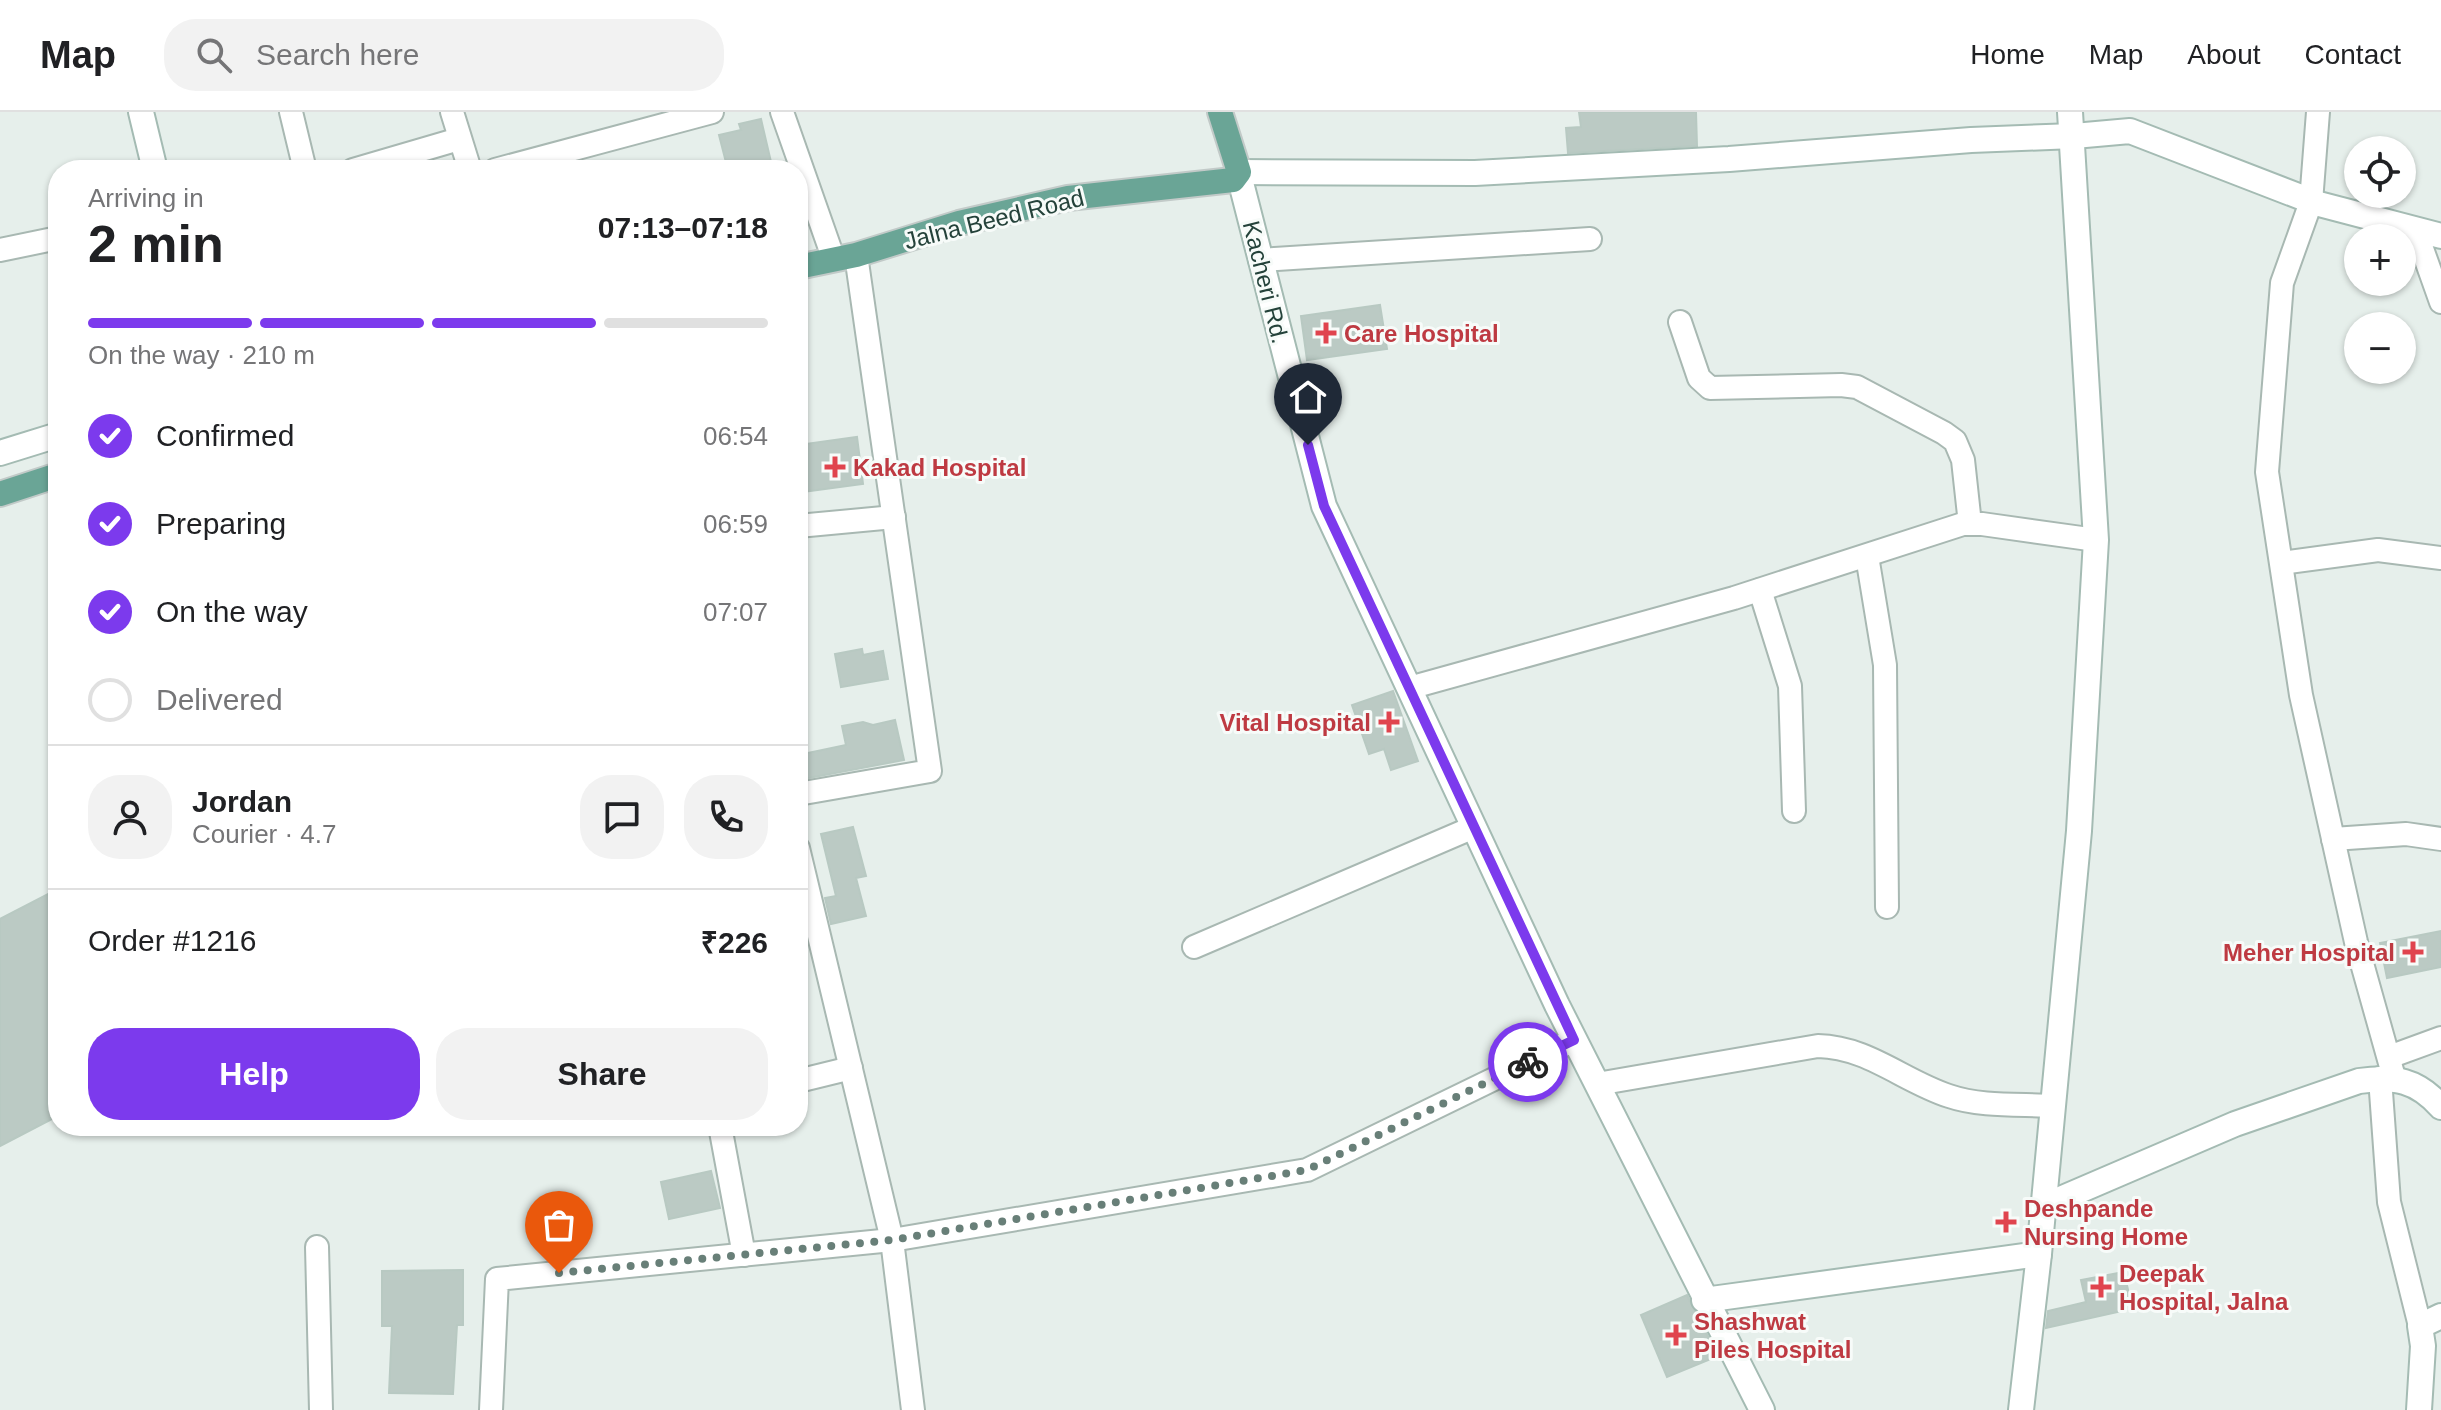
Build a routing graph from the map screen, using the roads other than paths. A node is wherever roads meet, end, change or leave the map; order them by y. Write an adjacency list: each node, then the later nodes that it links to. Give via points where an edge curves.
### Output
1 (141, 112): 10 (street)
2 (291, 112): 11 (street)
3 (452, 112): 9 (street)
4 (712, 112): 14 (street)
5 (782, 112): 15 (street)
6 (1220, 112): 17 (main road)
7 (2318, 112): 18 (street)
8 (2072, 124): 17 (street, via 1971,140 1729,159 1475,173); 18 (street, via 2130,131); 38 (street)
9 (459, 139): 12 (street); 13 (street)
10 (153, 160)
11 (303, 160)
12 (387, 160)
13 (466, 160)
14 (532, 160)
15 (803, 160)
16 (808, 172): 26 (street)
17 (1239, 173): 26 (main road, Jalna Beed Road, via 1233,180 1068,198 959,223); 27 (street, Kacheri Rd.)
18 (2311, 202): 19 (street); 41 (street, via 2282,283 2267,472)
19 (2396, 224)
20 (2416, 229): 22 (street)
21 (2416, 232): 29 (street)
22 (2441, 236)
23 (1590, 239): 27 (street)
24 (48, 240): 25 (street)
25 (0, 250)
26 (845, 258): 28 (main road, Jalna Beed Road); 35 (street)
27 (1260, 260): 43 (street, Kacheri Rd., via 1324,506)
28 (808, 265)
29 (2441, 302)
30 (1680, 322): 36 (street, via 1699,378 1710,388 1857,387 1950,437 1963,460)
31 (48, 438): 32 (street)
32 (0, 453)
33 (48, 478): 34 (main road)
34 (0, 494)
35 (894, 517): 37 (street); 44 (street, via 930,771)
36 (1970, 524): 38 (street); 39 (street)
37 (808, 525)
38 (2096, 540): 58 (street, via 2079,831)
39 (1867, 556): 42 (street); 50 (street, via 1885,665)
40 (2441, 558): 41 (street, via 2378,550)
41 (2282, 563): 47 (street, via 2301,695)
42 (1760, 590): 43 (street); 45 (street, via 1790,686)
43 (1409, 688): 46 (street, Kacheri Rd.)
44 (808, 792)
45 (1794, 811)
46 (1474, 827): 51 (street); 53 (street, Kacheri Rd.)
47 (2333, 839): 48 (street, via 2406,834); 55 (street)
48 (2441, 839)
49 (808, 890): 54 (street)
50 (1887, 907)
51 (1194, 947)
52 (2441, 1038): 55 (street)
53 (1574, 1040): 57 (street, Kacheri Rd.); 62 (street, via 1307,1170)
54 (851, 1068): 56 (street); 62 (street)
55 (2388, 1072): 59 (street, via 2427,1092); 61 (street, via 2235,1124); 67 (street, via 2389,1202)
56 (808, 1079)
57 (1597, 1084): 58 (street, via 1837,1046 1953,1097); 66 (street, Kacheri Rd.)
58 (2053, 1106): 61 (street)
59 (2441, 1107)
60 (722, 1136): 65 (street)
61 (2044, 1206): 64 (street)
62 (892, 1240): 65 (street); 70 (street)
63 (317, 1247): 68 (street)
64 (2039, 1254): 66 (street); 72 (street)
65 (744, 1255): 69 (street, via 497,1279)
66 (1704, 1300): 71 (street, Kacheri Rd.)
67 (2431, 1321): 73 (street, via 2423,1346)
68 (321, 1410)
69 (491, 1410)
70 (913, 1410)
71 (1762, 1410)
72 (2021, 1410)
73 (2419, 1410)

